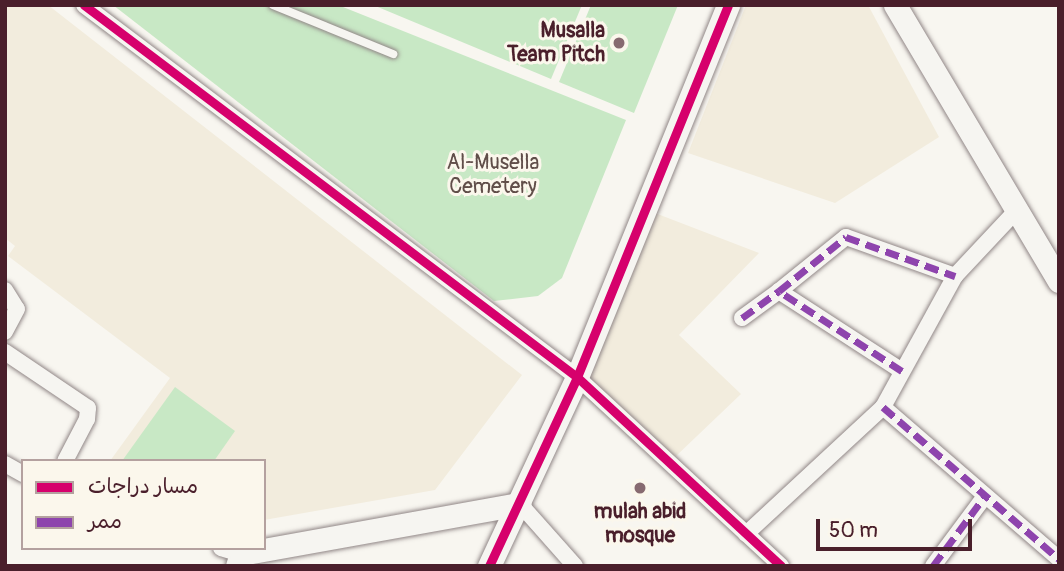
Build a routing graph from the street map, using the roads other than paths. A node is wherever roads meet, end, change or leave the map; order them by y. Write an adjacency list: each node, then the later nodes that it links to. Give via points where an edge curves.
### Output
1 (84, 5): 15 (street)
2 (273, 5): 5 (lane)
3 (728, 5): 15 (street)
4 (895, 5): 6 (street)
5 (393, 54)
6 (1016, 212): 7 (street); 8 (street)
7 (955, 276): 10 (street, via 846,237); 14 (street)
8 (1059, 281)
9 (5, 290): 12 (street, via 17,309)
10 (779, 291): 11 (street); 14 (street)
11 (742, 318)
12 (5, 332)
13 (5, 352): 17 (street, via 88,408 88,419)
14 (902, 371): 16 (street)
15 (577, 377): 21 (street); 22 (street)
16 (883, 407): 20 (street); 22 (street)
17 (66, 459)
18 (5, 464): 19 (street)
19 (21, 473)
20 (985, 496): 24 (street); 28 (street)
21 (520, 504): 23 (street); 25 (street); 26 (street)
22 (746, 534): 27 (street)
23 (233, 556)
24 (1059, 559)
25 (489, 566)
26 (575, 566)
27 (781, 566)
28 (933, 566)

